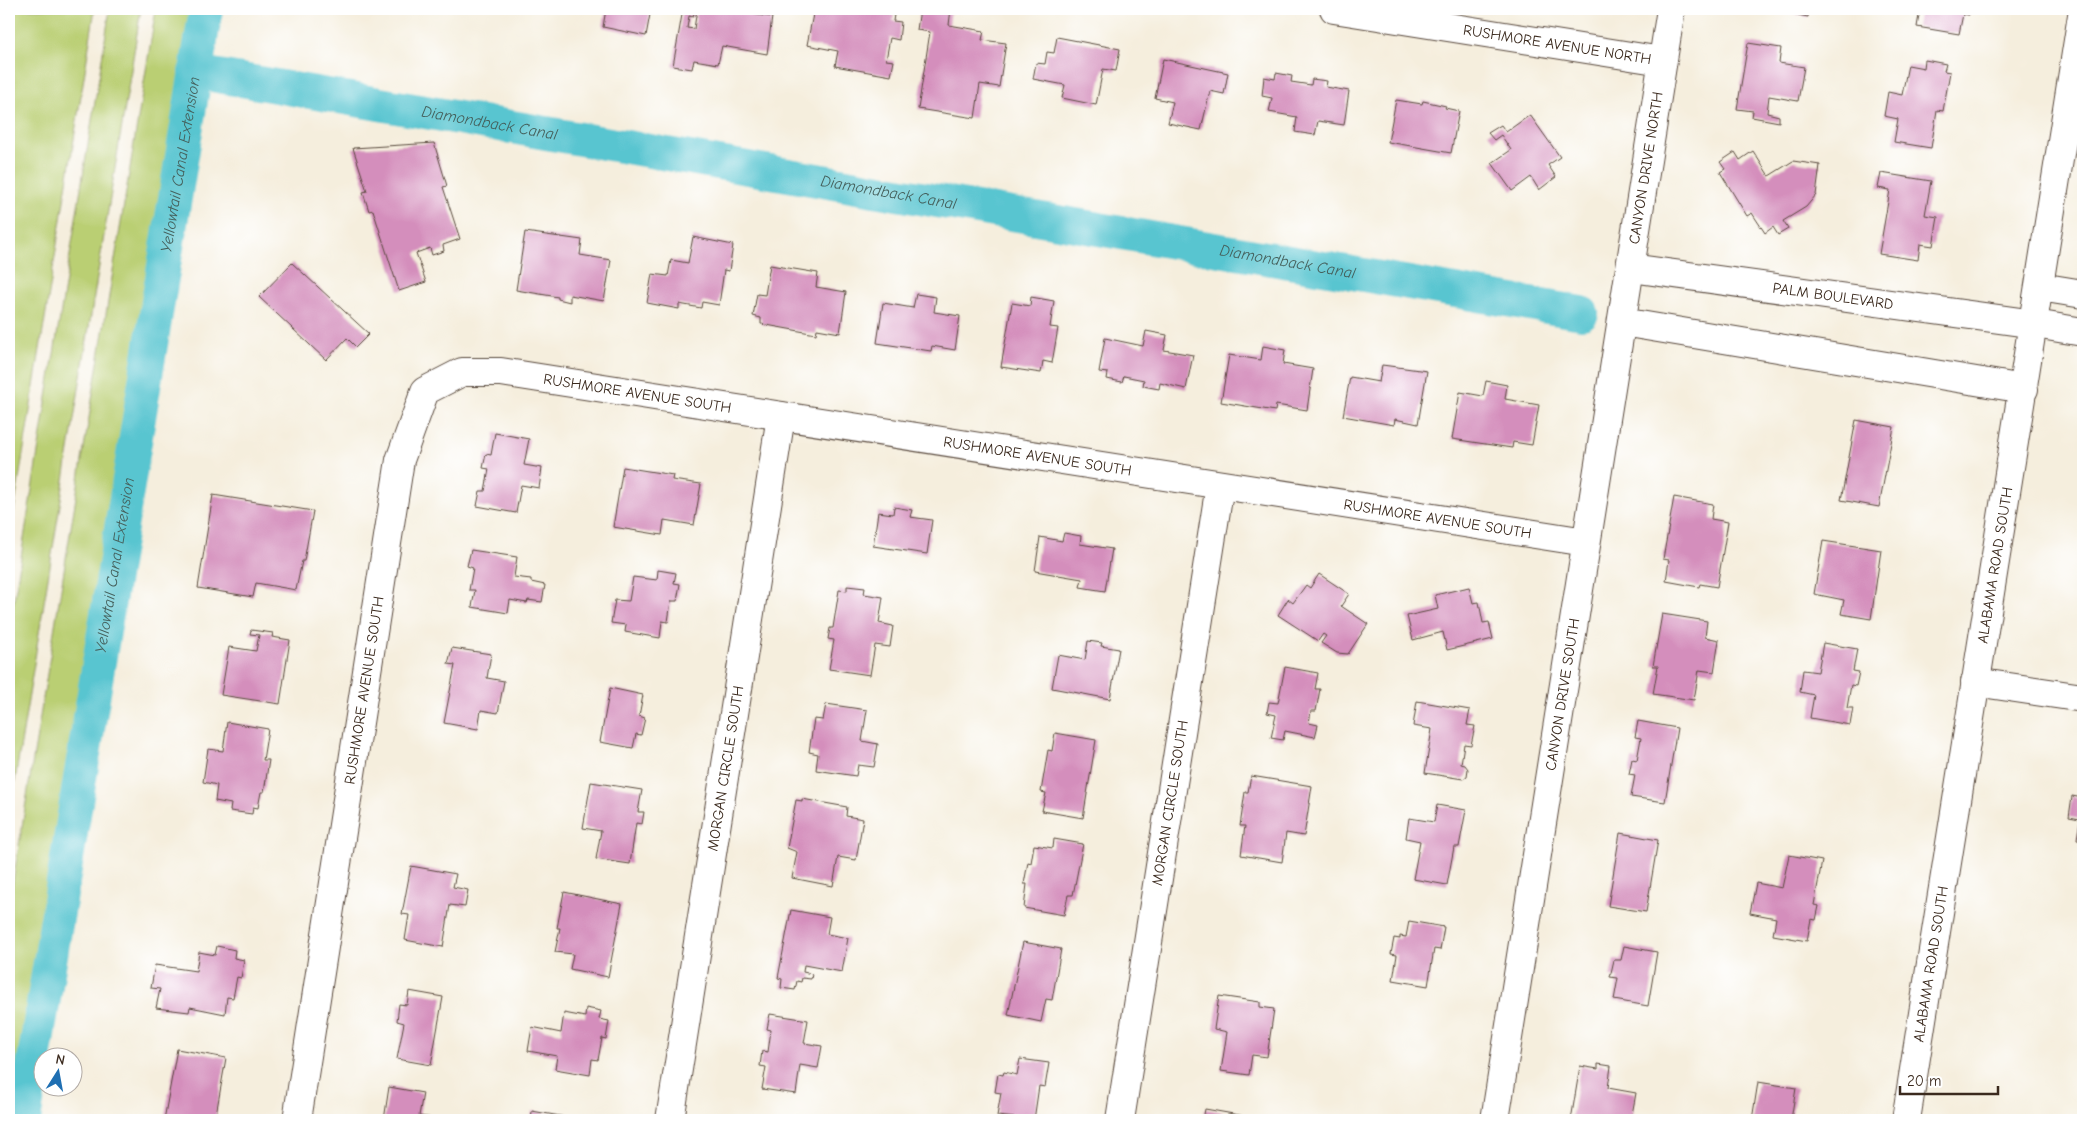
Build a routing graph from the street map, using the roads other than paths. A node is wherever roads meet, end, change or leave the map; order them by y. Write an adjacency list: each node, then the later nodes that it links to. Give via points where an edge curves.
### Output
1 (1334, 9): 4 (street, RUSHMORE AVENUE NORTH)
2 (1671, 9): 4 (street, CANYON DRIVE NORTH)
3 (2083, 9): 6 (street, ALABAMA ROAD SOUTH)
4 (1662, 61): 5 (street, CANYON DRIVE NORTH)
5 (1631, 268): 8 (street, CANYON DRIVE SOUTH); 9 (street, PALM BOULEVARD)
6 (2040, 287): 7 (street); 9 (street, ALABAMA ROAD SOUTH)
7 (2083, 294)
8 (1622, 322): 11 (street); 14 (street, CANYON DRIVE SOUTH)
9 (2035, 324): 10 (street, PALM BOULEVARD); 11 (street, ALABAMA ROAD SOUTH)
10 (2083, 332)
11 (2024, 389): 15 (street, ALABAMA ROAD SOUTH)
12 (781, 416): 13 (street, RUSHMORE AVENUE SOUTH); 17 (street, RUSHMORE AVENUE SOUTH, via 501,372 462,372 425,391 400,460); 18 (street, MORGAN CIRCLE SOUTH)
13 (1220, 485): 14 (street, RUSHMORE AVENUE SOUTH); 19 (street, MORGAN CIRCLE SOUTH)
14 (1586, 542): 20 (street, CANYON DRIVE SOUTH)
15 (1975, 682): 16 (street); 21 (street, ALABAMA ROAD SOUTH)
16 (2083, 698)
17 (297, 1120)
18 (670, 1120)
19 (1120, 1120)
20 (1495, 1120)
21 (1906, 1120)

